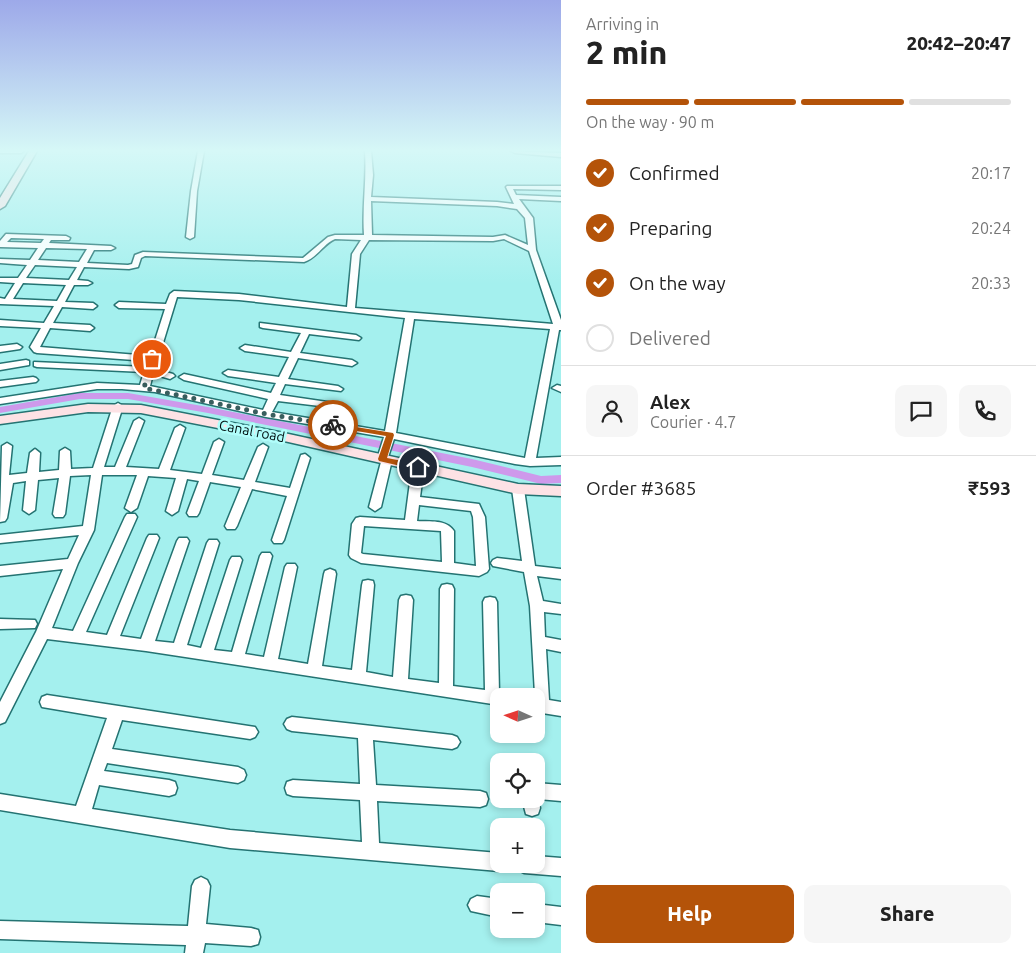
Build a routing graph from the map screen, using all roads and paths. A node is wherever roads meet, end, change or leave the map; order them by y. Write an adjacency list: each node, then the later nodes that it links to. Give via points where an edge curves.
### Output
1 (194, 195): 8 (street)
2 (367, 195): 4 (street)
3 (514, 197): 5 (street); 6 (street)
4 (367, 199): 6 (street); 9 (street)
5 (561, 199)
6 (519, 207): 15 (street, via 529,218)
7 (49, 237): 10 (street); 11 (street, via 9,236); 12 (street)
8 (190, 237)
9 (367, 237): 15 (street, via 505,237); 18 (street, via 328,238 309,259 304,260 143,254 132,266); 28 (street, via 356,254)
10 (66, 238)
11 (0, 244): 12 (street)
12 (43, 246): 13 (street); 17 (street)
13 (92, 248): 14 (street); 18 (street)
14 (111, 248)
15 (532, 250): 33 (street)
16 (0, 261): 17 (street)
17 (32, 262): 18 (street); 20 (street)
18 (83, 265): 21 (street)
19 (0, 280): 20 (street)
20 (20, 280): 21 (street); 23 (street)
21 (72, 283): 22 (street); 24 (street)
22 (88, 283)
23 (4, 301): 24 (street)
24 (59, 304): 25 (street); 32 (street)
25 (93, 306)
26 (119, 306): 27 (street)
27 (170, 308): 28 (street, via 174,294 239,297); 41 (street)
28 (351, 310): 29 (street)
29 (410, 316): 33 (street); 63 (street)
30 (0, 323): 32 (street)
31 (263, 324): 35 (street)
32 (46, 326): 34 (street); 41 (street, via 36,342 37,350)
33 (558, 327): 72 (street)
34 (90, 328)
35 (306, 331): 36 (street); 40 (street)
36 (356, 338)
37 (17, 347): 39 (street)
38 (245, 348): 40 (street)
39 (0, 350)
40 (294, 355): 43 (street); 51 (street)
41 (152, 359): 46 (street)
42 (26, 363): 45 (street)
43 (352, 363)
44 (37, 364): 46 (street)
45 (0, 367)
46 (149, 371): 48 (street); 53 (street)
47 (228, 373): 51 (street)
48 (170, 376)
49 (184, 378): 55 (street)
50 (33, 380): 52 (street)
51 (282, 381): 54 (street); 55 (street)
52 (0, 384)
53 (144, 388): 56 (street, via 97,386); 59 (street)
54 (338, 389)
55 (274, 397): 58 (street); 59 (street)
56 (0, 401)
57 (118, 406): 60 (street, Canal road, via 68,408); 70 (street, Canal road); 74 (street)
58 (341, 407)
59 (266, 414): 63 (street)
60 (0, 420)
61 (140, 421): 75 (street)
62 (180, 428): 77 (street)
63 (390, 435): 70 (street); 72 (street)
64 (219, 442): 81 (street)
65 (7, 446): 82 (street)
66 (263, 446): 83 (street)
67 (64, 451): 78 (street)
68 (35, 453): 80 (street)
69 (305, 458): 86 (street)
70 (384, 459): 73 (street, Canal road); 88 (street)
71 (561, 461): 72 (street)
72 (530, 462)
73 (418, 467): 84 (street, Canal road); 87 (street)
74 (97, 471): 75 (street); 78 (street); 96 (street)
75 (120, 471): 76 (street)
76 (144, 472): 77 (street); 121 (street, via 131,512)
77 (163, 473): 79 (street)
78 (64, 474): 80 (street); 92 (street)
79 (184, 475): 81 (street); 90 (street)
80 (32, 477): 82 (street); 89 (street)
81 (206, 477): 83 (street); 91 (street)
82 (3, 480): 93 (street)
83 (248, 485): 86 (street); 95 (street)
84 (518, 489): 85 (street, Canal road); 108 (street)
85 (561, 491)
86 (294, 493): 99 (street)
87 (414, 500): 94 (street); 107 (street, via 471,505 477,509 483,569)
88 (375, 507)
89 (29, 510)
90 (172, 511)
91 (193, 513)
92 (59, 514)
93 (1, 518)
94 (410, 525): 107 (street, via 447,529); 107 (street, via 360,521 356,555)
95 (231, 526)
96 (88, 530): 97 (street); 104 (street)
97 (0, 538)
98 (153, 538): 122 (street)
99 (278, 540)
100 (183, 542): 124 (street)
101 (213, 544): 126 (street)
102 (266, 556): 128 (street)
103 (236, 560): 127 (street)
104 (72, 563): 109 (street); 120 (street)
105 (498, 563): 108 (street)
106 (291, 566): 129 (street)
107 (448, 568)
108 (529, 569): 111 (street); 116 (street)
109 (0, 571)
110 (330, 574): 130 (street)
111 (561, 574)
112 (368, 585): 131 (street)
113 (447, 589): 135 (street)
114 (406, 600): 132 (street)
115 (490, 602): 133 (street)
116 (537, 606): 117 (street); 123 (street)
117 (561, 609)
118 (0, 624): 119 (street)
119 (30, 624)
120 (43, 633): 121 (street); 141 (street)
121 (77, 637): 122 (street)
122 (112, 640): 124 (street)
123 (539, 642): 125 (street); 134 (street)
124 (146, 645): 126 (street)
125 (561, 646)
126 (179, 650): 127 (street)
127 (206, 654): 128 (street)
128 (237, 658): 129 (street)
129 (270, 664): 130 (street)
130 (314, 670): 131 (street)
131 (358, 677): 132 (street)
132 (400, 683): 135 (street)
133 (495, 688)
134 (539, 688)
135 (446, 690): 136 (street)
136 (490, 697)
137 (47, 702): 140 (street)
138 (545, 707): 139 (street)
139 (561, 709)
140 (117, 712): 143 (street); 146 (street)
141 (0, 717)
142 (292, 724): 144 (street)
143 (250, 732)
144 (365, 732): 145 (street); 151 (street)
145 (452, 742)
146 (101, 755): 147 (street); 148 (street)
147 (238, 775)
148 (94, 777): 149 (street); 156 (street)
149 (169, 788)
150 (293, 788): 151 (street)
151 (368, 792): 154 (street); 157 (street)
152 (545, 792): 153 (street)
153 (561, 793)
154 (480, 799)
155 (0, 802): 156 (street)
156 (81, 816): 157 (street, via 230,839)
157 (371, 851): 158 (street)
158 (490, 861)
159 (545, 866): 160 (street)
160 (561, 867)
161 (200, 886): 168 (street)
162 (477, 905): 163 (street)
163 (490, 907)
164 (545, 914): 165 (street)
165 (561, 916)
166 (0, 930): 168 (street)
167 (251, 937): 168 (street)
168 (195, 941)

